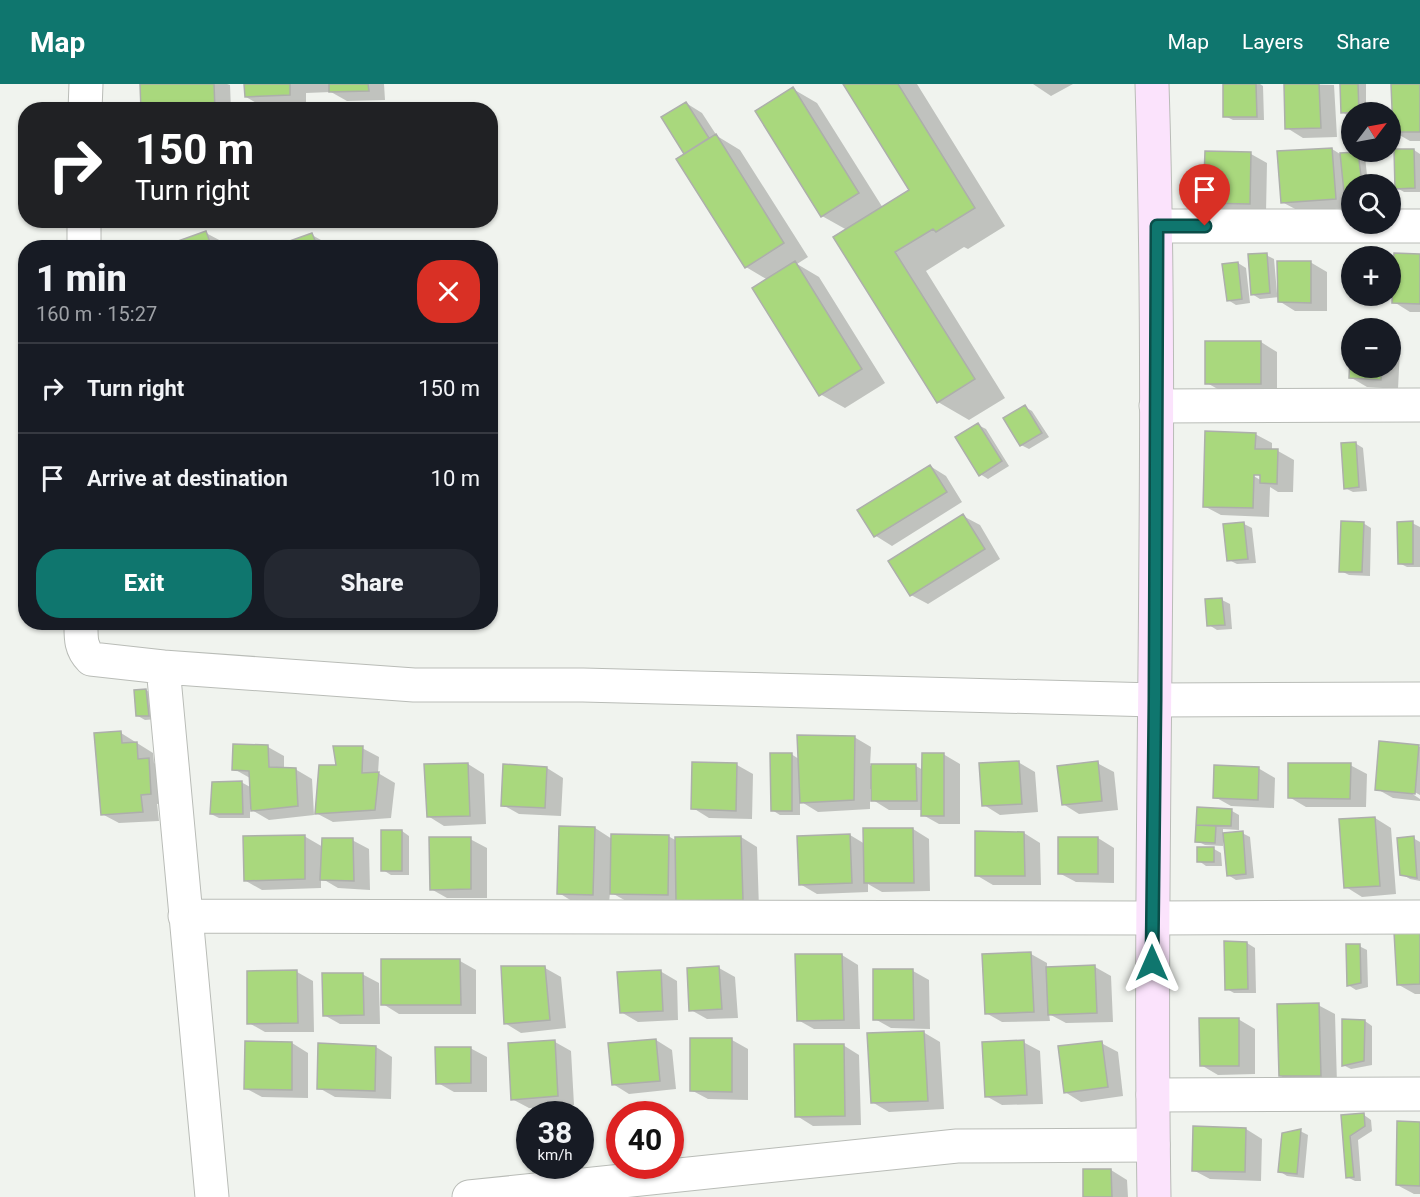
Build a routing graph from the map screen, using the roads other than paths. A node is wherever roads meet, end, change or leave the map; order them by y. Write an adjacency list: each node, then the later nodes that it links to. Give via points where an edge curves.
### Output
1 (86, 84): 3 (street)
2 (1152, 84): 4 (street)
3 (86, 102)
4 (1157, 226): 5 (street); 7 (street)
5 (1420, 226)
6 (1420, 405): 7 (street)
7 (1156, 406): 11 (street)
8 (81, 630): 9 (street, via 84,652 91,659)
9 (163, 667): 11 (street, via 414,685 584,685); 12 (street)
10 (1420, 699): 11 (street)
11 (1155, 700): 14 (street)
12 (185, 916): 14 (street); 18 (street)
13 (1420, 917): 14 (street)
14 (1152, 918): 16 (street)
15 (1420, 1094): 16 (street)
16 (1152, 1095): 17 (street)
17 (1153, 1145): 19 (street, via 957,1146); 20 (street)
18 (212, 1197)
19 (469, 1197)
20 (1154, 1197)

